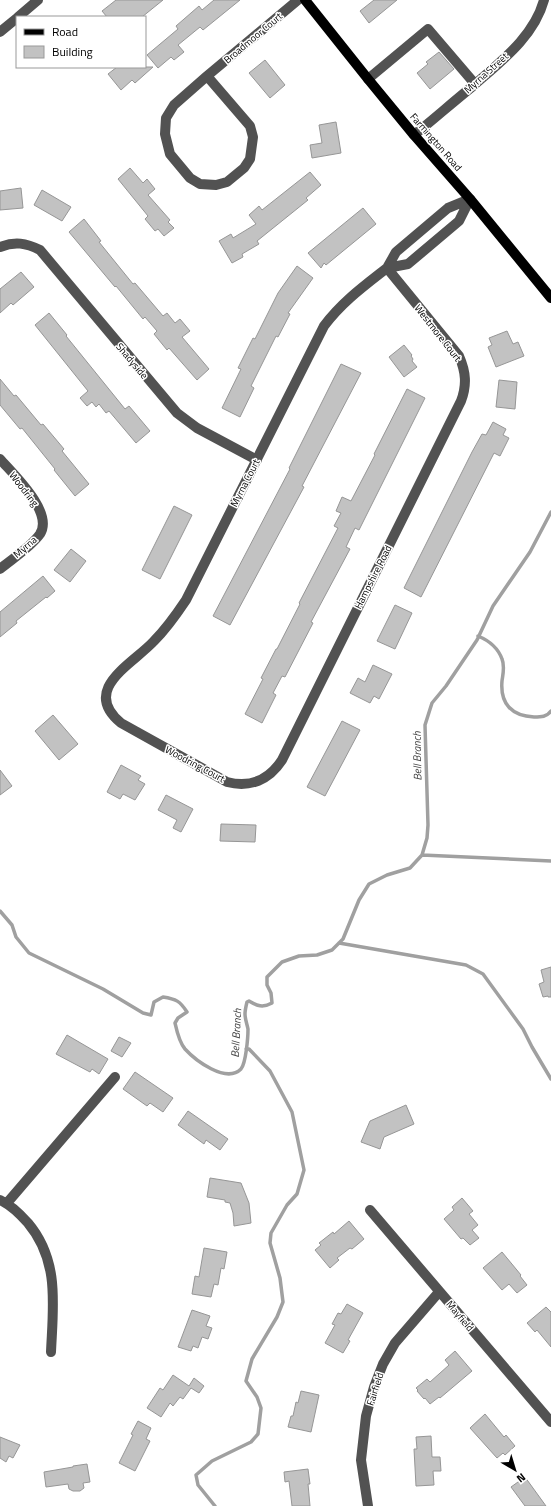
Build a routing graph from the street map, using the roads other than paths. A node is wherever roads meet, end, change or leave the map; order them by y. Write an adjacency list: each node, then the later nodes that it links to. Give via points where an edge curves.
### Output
1 (38, 0): 5 (street)
2 (298, 0): 8 (street, Broadmoor Court)
3 (305, 0): 9 (main road, Farmington Road)
4 (544, 0): 10 (street, Myrna Street, via 536,20 527,33)
5 (19, 16)
6 (16, 19): 7 (street)
7 (0, 32)
8 (208, 76): 8 (street, Broadmoor Court, via 174,105 166,118 165,134 170,154 190,178 200,184 216,186 227,182 244,168 250,159 252,137 250,126)
9 (368, 79): 10 (street, via 428,29); 11 (main road, Farmington Road)
10 (475, 84): 11 (street, Myrna Street)
11 (414, 135): 12 (main road, Farmington Road)
12 (470, 199): 14 (street, Myrna Court, via 448,208 396,252); 14 (street, Myrna Court, via 459,221 408,264); 15 (main road, Farmington Road)
13 (0, 247): 18 (street, Shadyside, via 24,244 40,250 177,413 197,428)
14 (388, 268): 16 (street, Westmore Court, via 459,356 463,365 465,390); 18 (street, Myrna Court, via 357,291 324,326)
15 (551, 298)
16 (448, 427): 22 (street, Hampshire Road)
17 (0, 459): 19 (street, Woodring, via 39,507)
18 (257, 460): 21 (street, Myrna Court, via 186,600 154,642 114,676 108,687)
19 (43, 522): 20 (street, Myrna, via 40,534)
20 (0, 568)
21 (106, 700): 22 (street, Woodring Court, via 111,713 121,723 219,778 234,783 249,784 269,775 282,760)
22 (298, 727)
23 (115, 1077): 24 (street)
24 (3, 1202): 27 (street, via 33,1229 43,1245 49,1262 54,1297)
25 (370, 1210): 26 (street, Mayfield)
26 (440, 1292): 28 (street, Mayfield); 29 (street, Fairfield, via 395,1344 383,1364 374,1387 366,1416 361,1460)
27 (51, 1352)
28 (551, 1422)
29 (368, 1506)

